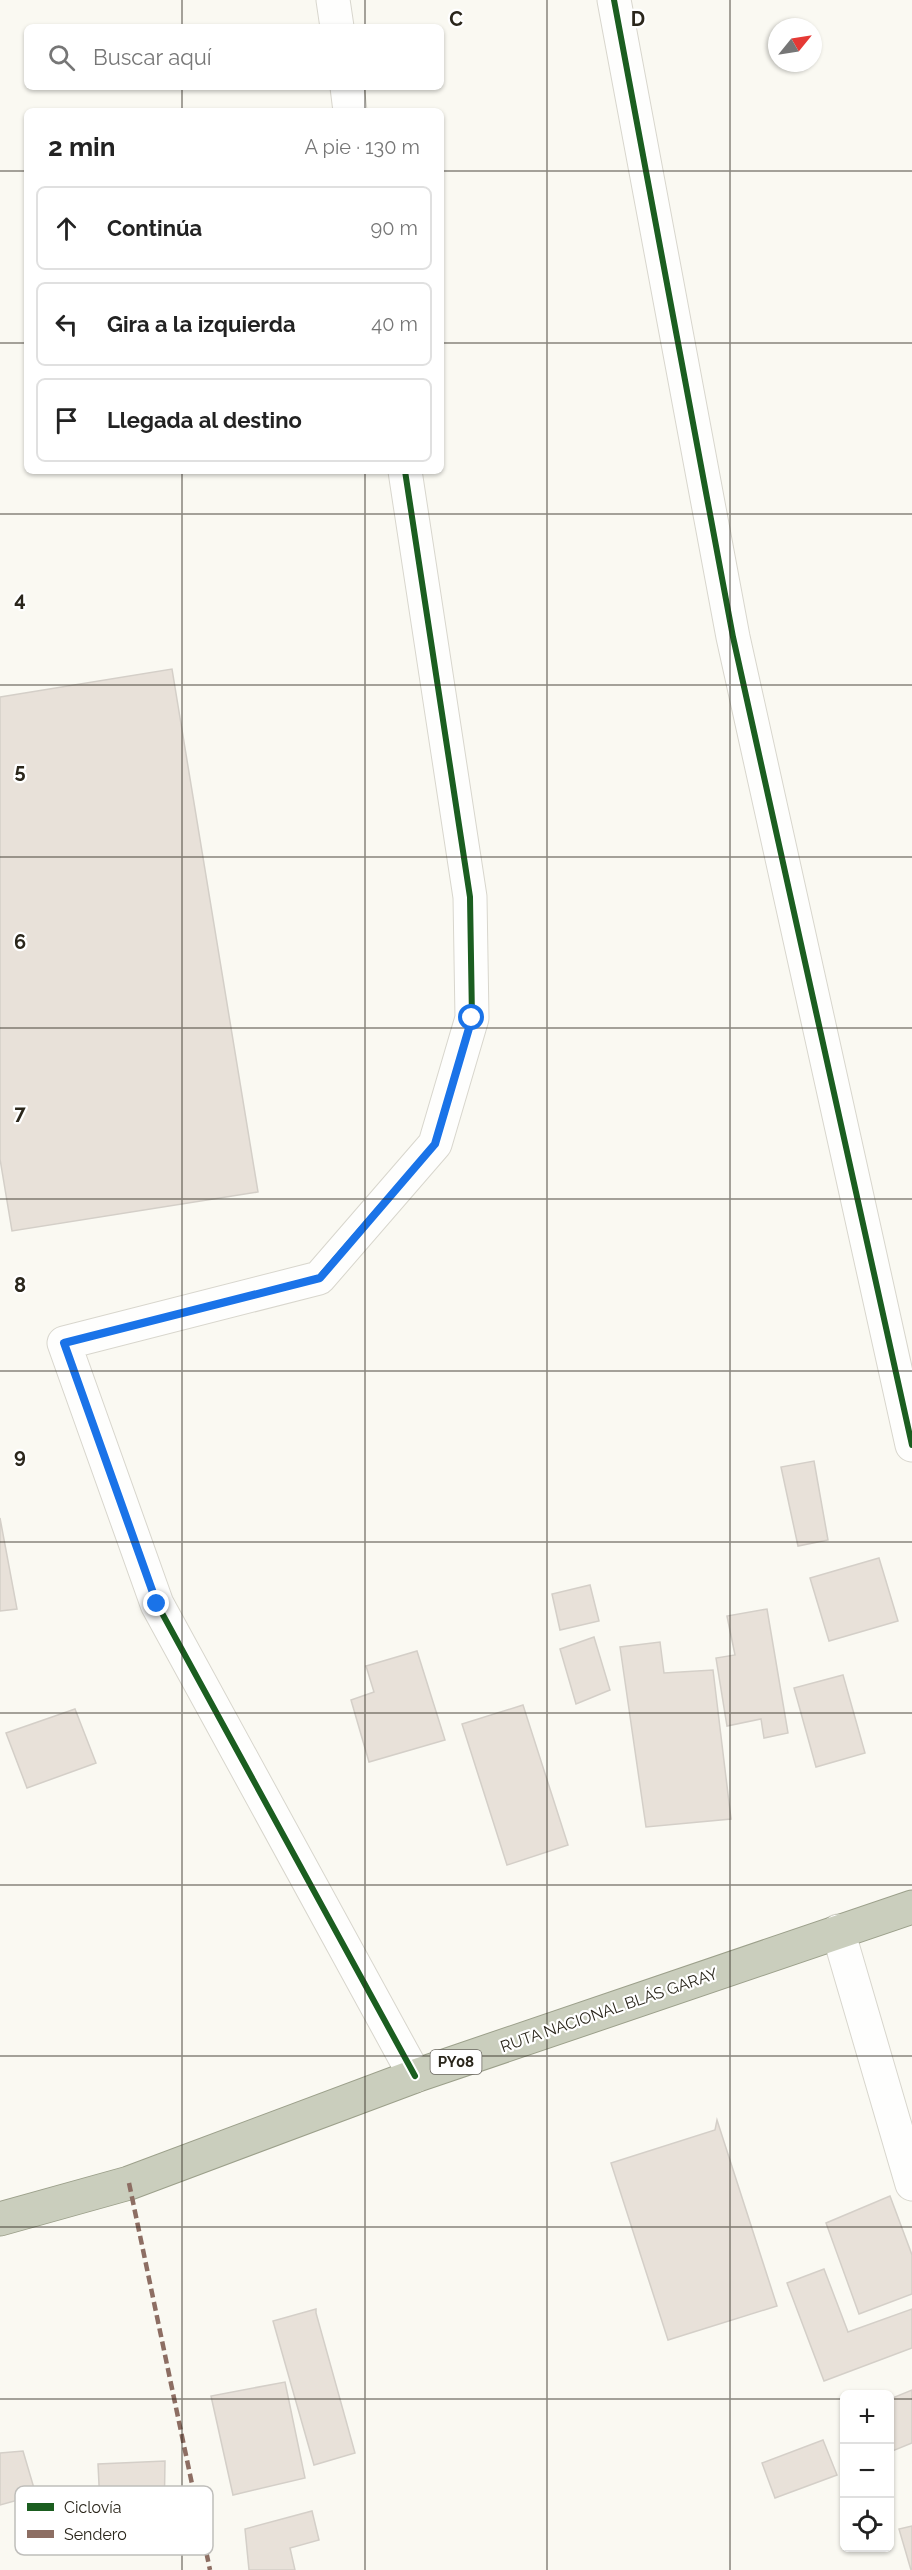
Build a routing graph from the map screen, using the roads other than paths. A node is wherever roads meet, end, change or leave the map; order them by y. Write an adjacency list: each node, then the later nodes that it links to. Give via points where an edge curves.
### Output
1 (333, 0): 3 (street)
2 (614, 0): 7 (street, via 733,637)
3 (337, 24)
4 (347, 90): 5 (street)
5 (350, 108)
6 (405, 474): 10 (street, via 470,897 472,1018 435,1144 320,1278 64,1343 157,1604)
7 (912, 1445)
8 (912, 1907): 9 (highway, RUTA NACIONAL BLÁS GARAY / PY08)
9 (838, 1931): 10 (highway, RUTA NACIONAL BLÁS GARAY / PY08); 11 (street)
10 (415, 2076): 12 (highway, RUTA NACIONAL BLÁS GARAY / PY08, via 129,2183)
11 (912, 2184)
12 (0, 2219)

